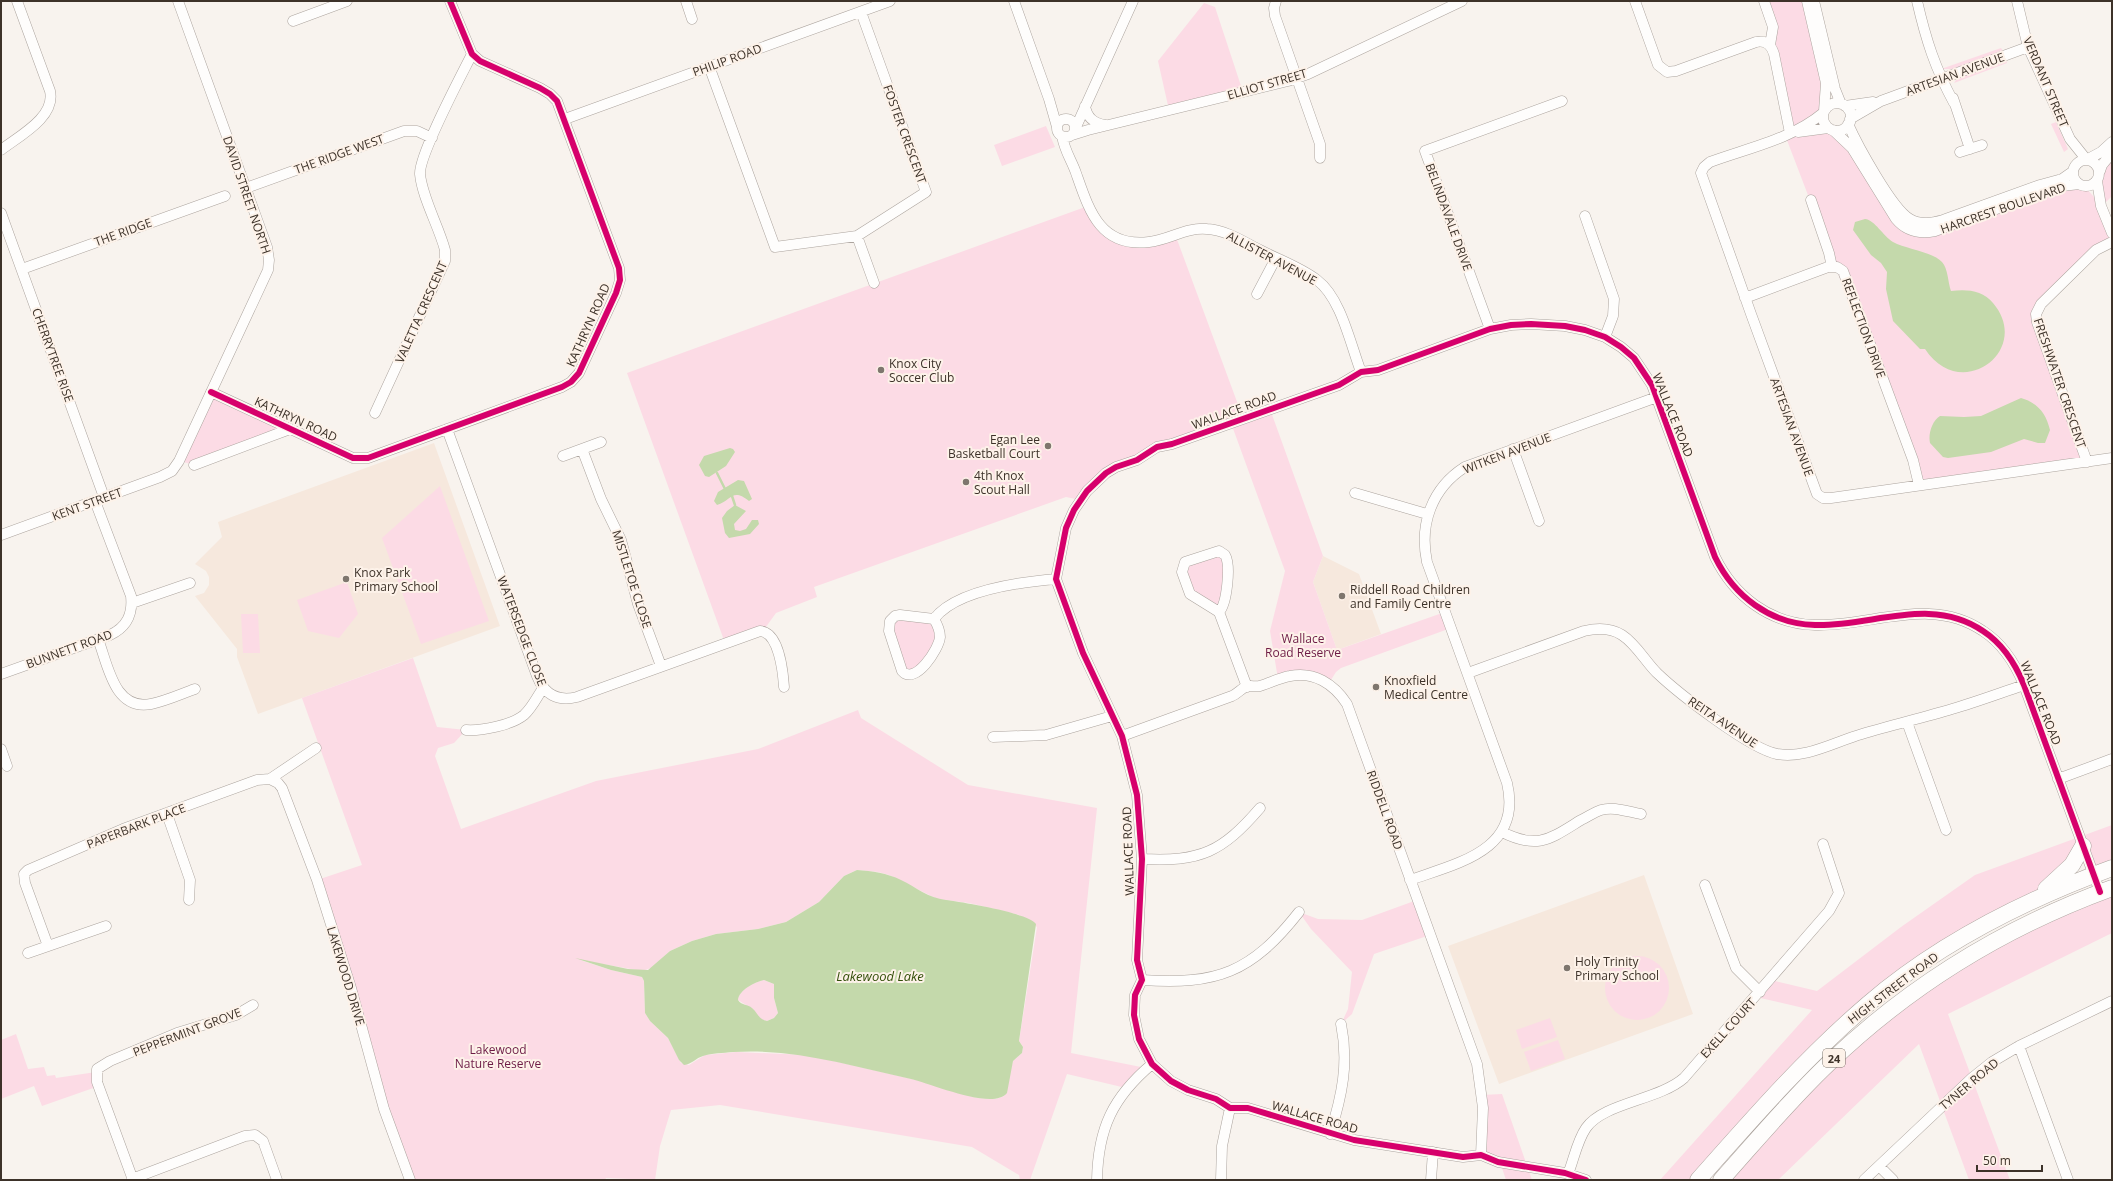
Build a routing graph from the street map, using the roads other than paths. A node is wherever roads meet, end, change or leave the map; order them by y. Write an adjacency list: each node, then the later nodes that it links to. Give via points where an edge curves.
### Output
1 (17, 1): 43 (street, via 50,91 51,103 41,119)
2 (178, 1): 51 (street, DAVID STREET NORTH)
3 (347, 1): 20 (street)
4 (450, 1): 23 (street)
5 (686, 1): 19 (street)
6 (890, 1): 18 (street, PHILIP ROAD)
7 (1014, 1): 35 (street, via 1049,99)
8 (1133, 1): 30 (street)
9 (1276, 1): 25 (street, via 1275,16)
10 (1462, 1): 17 (street, ELLIOT STREET)
11 (1635, 1): 21 (street, via 1658,65 1667,72 1756,42)
12 (1764, 1): 21 (street, via 1770,19)
13 (1806, 1): 31 (street, via 1826,83)
14 (1814, 1): 29 (street, via 1835,89)
15 (1917, 1): 26 (street, via 1928,46)
16 (2018, 1): 22 (street, VERDANT STREET)
17 (1451, 3): 25 (street, ELLIOT STREET)
18 (861, 12): 24 (street, PHILIP ROAD); 58 (street, FOSTER CRESCENT, via 926,192)
19 (692, 19)
20 (293, 21)
21 (1767, 43): 37 (street, via 1773,51)
22 (2028, 47): 26 (street, ARTESIAN AVENUE); 39 (street, VERDANT STREET)
23 (472, 54): 32 (street, KATHRYN ROAD, via 480,61 550,94 557,101); 38 (street, VALETTA CRESCENT)
24 (709, 66): 32 (street, PHILIP ROAD); 58 (street, FOSTER CRESCENT, via 775,247)
25 (1297, 78): 34 (street, ELLIOT STREET); 46 (street, via 1320,144)
26 (1940, 79): 28 (street, ARTESIAN AVENUE); 42 (street, via 1954,103)
27 (1562, 101): 66 (street, BELINDAVALE DRIVE, via 1425,151)
28 (1881, 101): 29 (street, ARTESIAN AVENUE); 33 (street, ARTESIAN AVENUE, via 1858,112)
29 (1843, 105): 31 (street, via 1829,105); 33 (street, via 1849,112)
30 (1084, 108): 34 (street, via 1091,119); 35 (street)
31 (1824, 112): 36 (street, via 1823,121); 37 (street, ARTESIAN AVENUE, via 1810,123)
32 (565, 119): 73 (street, KATHRYN ROAD, via 619,268 620,280 616,293 579,373 572,382)
33 (1849, 121): 36 (street, via 1842,130); 48 (street, HARCREST BOULEVARD, via 1859,145 1895,204 1905,216 1920,223 1943,220 2060,180)
34 (1107, 125): 35 (street, ELLIOT STREET)
35 (1068, 128): 60 (street, ALLISTER AVENUE, via 1074,169 1094,216 1106,232 1117,239 1151,242 1187,231 1207,229 1227,234)
36 (1830, 129): 37 (street, ARTESIAN AVENUE); 50 (street, HARCREST BOULEVARD, via 1852,148 1896,219 1915,231 1935,231 2046,191 2062,186)
37 (1790, 133): 65 (street, ARTESIAN AVENUE, via 1710,162 1701,173)
38 (432, 138): 51 (street, THE RIDGE WEST, via 417,131 404,131); 71 (street, VALETTA CRESCENT, via 422,162 420,176 444,244 445,261)
39 (2070, 138): 47 (street, VERDANT STREET); 48 (street, VERDANT STREET)
40 (2112, 142): 47 (street, via 2098,155)
41 (1982, 145): 42 (street)
42 (1970, 149): 44 (street)
43 (1, 150)
44 (1960, 152)
45 (2112, 152): 49 (street, via 2102,165)
46 (1320, 158)
47 (2087, 159): 48 (street, via 2079,161); 49 (street, via 2096,163)
48 (2073, 170): 50 (street, via 2074,179)
49 (2098, 176): 50 (street, via 2089,186); 54 (street)
50 (2082, 185): 54 (street)
51 (246, 188): 69 (street, DAVID STREET NORTH, via 267,247 269,265)
52 (225, 196): 62 (street, THE RIDGE)
53 (1810, 200): 61 (street)
54 (2101, 206): 57 (street)
55 (1, 213): 62 (street, CHERRYTREE RISE)
56 (1584, 216): 67 (street, via 1614,300 1613,316)
57 (2112, 233)
58 (857, 236): 63 (street)
59 (2112, 242): 79 (street, FRESHWATER CRESCENT, via 2092,253 2041,304 2036,314)
60 (1276, 258): 64 (street); 68 (street, ALLISTER AVENUE, via 1311,276 1330,294)
61 (1832, 266): 65 (street, REFLECTION DRIVE); 82 (street, REFLECTION DRIVE, via 1840,268 1847,280 1913,460)
62 (22, 269): 84 (street, CHERRYTREE RISE)
63 (874, 283)
64 (1257, 294)
65 (1745, 298): 82 (street, ARTESIAN AVENUE, via 1817,494 1823,498 1831,498)
66 (1490, 329): 67 (street, WALLACE ROAD, via 1518,324 1542,325 1585,330); 68 (street, WALLACE ROAD, via 1378,370)
67 (1605, 337): 70 (street, WALLACE ROAD, via 1621,346 1634,358)
68 (1361, 372): 88 (street, WALLACE ROAD, via 1339,385 1157,447 1138,460 1124,463 1109,471 1087,491 1070,517 1063,538)
69 (211, 392): 72 (street, KATHRYN ROAD); 81 (street, DAVID STREET NORTH, via 180,460)
70 (1657, 397): 76 (street, WITKEN AVENUE); 97 (street, WALLACE ROAD, via 1715,557 1727,579 1746,599 1779,618 1814,625 1920,613 1954,617 1974,625 2000,645 2014,663)
71 (375, 412)
72 (290, 429): 73 (street, KATHRYN ROAD, via 359,459); 80 (street)
73 (447, 429): 100 (street, WATERSEDGE CLOSE)
74 (600, 442): 75 (street)
75 (582, 449): 77 (street); 94 (street, MISTLETOE CLOSE, via 601,499 621,540 638,604)
76 (1513, 450): 85 (street, WITKEN AVENUE, via 1476,462 1456,473 1439,491); 86 (street)
77 (563, 456)
78 (2112, 458): 79 (street, ARTESIAN AVENUE)
79 (2087, 462): 82 (street, ARTESIAN AVENUE)
80 (194, 465)
81 (172, 471): 84 (street, KENT STREET)
82 (1919, 485)
83 (1355, 493): 85 (street)
84 (100, 499): 87 (street, KENT STREET); 90 (street)
85 (1428, 514): 95 (street, WITKEN AVENUE, via 1424,538 1427,562)
86 (1539, 521)
87 (1, 535)
88 (1056, 579): 92 (street, via 1003,587 974,596 944,608); 102 (street, WALLACE ROAD, via 1083,653)
89 (190, 584): 90 (street)
90 (132, 603): 93 (street, BUNNETT ROAD, via 130,616 122,628)
91 (1219, 612): 91 (street, via 1190,594 1182,572 1185,562 1218,551 1225,555 1228,563 1225,600); 98 (street)
92 (934, 619): 92 (street, via 940,633 939,642 918,672 906,675 898,659 890,631 890,621 900,615)
93 (98, 640): 96 (street, BUNNETT ROAD); 101 (street, via 117,690 128,701 140,705 149,704)
94 (661, 666): 99 (street, WATERSEDGE CLOSE, via 763,631 772,637 783,668); 100 (street, WATERSEDGE CLOSE, via 570,699 552,696)
95 (1468, 673): 103 (street, REITA AVENUE, via 1577,633 1604,630 1616,632 1626,638 1656,672 1688,699 1748,741 1776,753 1806,752); 117 (street, WITKEN AVENUE, via 1509,790 1510,806)
96 (1, 674)
97 (2024, 685): 103 (street, REITA AVENUE); 112 (street, WALLACE ROAD)
98 (1246, 686): 105 (street, RIDDELL ROAD, via 1232,696); 123 (street, RIDDELL ROAD, via 1260,686 1289,676 1303,675 1320,679 1338,691 1347,704)
99 (784, 687)
100 (542, 688): 104 (street, via 528,711 519,718 487,729)
101 (195, 689)
102 (1112, 716): 105 (street, WALLACE ROAD); 106 (street, via 1046,735)
103 (1907, 722): 116 (street)
104 (466, 730)
105 (1122, 736): 120 (street, WALLACE ROAD, via 1137,795)
106 (993, 737)
107 (316, 748): 111 (street, PAPERBARK PLACE)
108 (1, 749): 110 (street)
109 (2112, 759): 112 (street)
110 (7, 766)
111 (270, 779): 114 (street, PAPERBARK PLACE, via 257,780); 147 (street, LAKEWOOD DRIVE, via 282,788 317,880 351,988 384,1109)
112 (2058, 779): 119 (street, WALLACE ROAD)
113 (1260, 808): 120 (street, via 1235,836 1210,851 1182,859)
114 (167, 814): 127 (street, via 190,880); 130 (street, PAPERBARK PLACE, via 116,832 34,866 26,872 25,883)
115 (1641, 814): 117 (street, via 1613,809 1600,810 1539,842 1520,840)
116 (1946, 830)
117 (1502, 832): 123 (street, WITKEN AVENUE, via 1478,854)
118 (1823, 844): 133 (street, EXELL COURT, via 1839,893 1836,901)
119 (2083, 846): 122 (street, WALLACE ROAD); 126 (main road, via 2072,865)
120 (1142, 859): 132 (street, WALLACE ROAD, via 1137,960)
121 (2112, 868): 122 (main road, HIGH STREET ROAD / 24)
122 (2093, 875): 125 (street, WALLACE ROAD); 126 (main road, HIGH STREET ROAD / 24)
123 (1410, 880): 142 (street, RIDDELL ROAD, via 1477,1064 1483,1108)
124 (1705, 885): 133 (street, via 1736,968)
125 (2106, 890): 153 (main road, HIGH STREET ROAD / 24, via 2044,916 1990,943 1942,972 1897,1004 1827,1065)
126 (2036, 898): 152 (main road, HIGH STREET ROAD / 24, via 1950,945 1869,1003 1804,1064)
127 (189, 900)
128 (1298, 912): 132 (street, via 1282,934 1263,952 1231,970 1193,981)
129 (106, 926): 130 (street)
130 (48, 946): 131 (street)
131 (28, 953)
132 (1142, 980): 138 (street, WALLACE ROAD, via 1135,995 1134,1020 1141,1045)
133 (1760, 992): 144 (street, EXELL COURT, via 1678,1084 1612,1110 1589,1124 1583,1133)
134 (2112, 1001): 137 (street, TYNER ROAD)
135 (253, 1004): 145 (street, PEPPERMINT GROVE, via 233,1017 177,1033 97,1069 97,1082)
136 (1342, 1024): 140 (street, via 1345,1075)
137 (2019, 1046): 143 (street, TYNER ROAD, via 1978,1073); 156 (street)
138 (1152, 1064): 139 (street, WALLACE ROAD, via 1179,1086 1216,1099); 148 (street, via 1126,1088 1110,1113 1100,1144)
139 (1230, 1108): 140 (street, WALLACE ROAD, via 1248,1108); 149 (street, via 1222,1146)
140 (1330, 1134): 141 (street, WALLACE ROAD)
141 (1433, 1152): 142 (street, WALLACE ROAD, via 1463,1157); 150 (street)
142 (1481, 1155): 144 (street, WALLACE ROAD, via 1498,1162)
143 (1879, 1166): 154 (street, TYNER ROAD); 155 (street)
144 (1568, 1174): 151 (street, WALLACE ROAD)
145 (133, 1179): 146 (street, via 245,1136 255,1135 263,1141)
146 (278, 1180)
147 (410, 1180)
148 (1097, 1180)
149 (1221, 1180)
150 (1431, 1180)
151 (1586, 1180)
152 (1698, 1180)
153 (1721, 1180)
154 (1864, 1180)
155 (1893, 1180)
156 (2068, 1180)

